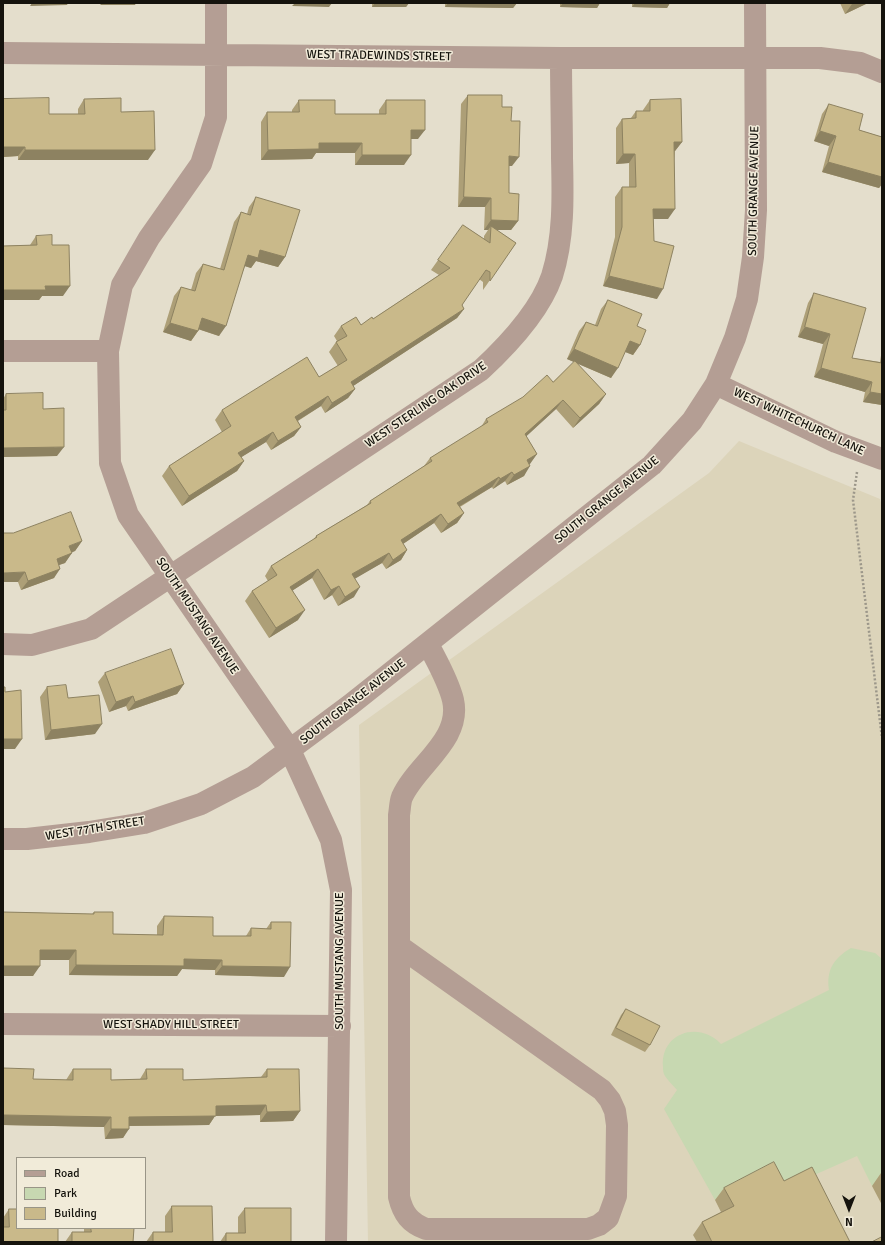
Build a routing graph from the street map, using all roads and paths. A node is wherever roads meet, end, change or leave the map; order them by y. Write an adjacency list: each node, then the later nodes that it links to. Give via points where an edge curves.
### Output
1 (216, 3): 4 (street, SOUTH MUSTANG AVENUE)
2 (755, 3): 5 (street, SOUTH GRANGE AVENUE)
3 (3, 53): 4 (street, WEST TRADEWINDS STREET)
4 (216, 54): 6 (street, WEST TRADEWINDS STREET); 9 (street, SOUTH MUSTANG AVENUE, via 216,117 201,164 149,238 122,286)
5 (755, 57): 6 (street, WEST TRADEWINDS STREET); 7 (street, WEST TRADEWINDS STREET, via 820,58 860,63); 10 (street, SOUTH GRANGE AVENUE, via 756,210 753,257 747,299 735,338)
6 (560, 58): 12 (street, WEST STERLING OAK DRIVE, via 560,241 551,277 535,308 510,343 481,370)
7 (882, 72)
8 (3, 351): 9 (street)
9 (108, 351): 12 (street, SOUTH MUSTANG AVENUE, via 110,463 128,515)
10 (716, 384): 11 (street, WEST WHITECHURCH LANE, via 836,442); 14 (street, SOUTH GRANGE AVENUE, via 692,421 652,465)
11 (872, 456): 15 (path, via 855,480 854,500)
12 (170, 576): 13 (street, WEST STERLING OAK DRIVE, via 91,629 32,645); 16 (street, SOUTH MUSTANG AVENUE)
13 (3, 644)
14 (428, 644): 16 (street, SOUTH GRANGE AVENUE); 18 (street, via 448,683 453,701 452,722 444,741 401,798)
15 (882, 738)
16 (290, 750): 17 (street, WEST 77TH STREET, via 253,777 201,804 144,822 89,832 27,839); 20 (street, SOUTH MUSTANG AVENUE, via 331,840 341,890)
17 (3, 838)
18 (399, 946): 18 (street, via 399,1197 402,1210 415,1225 426,1229 588,1229 599,1225 608,1218 616,1196 617,1125 610,1100 602,1090)
19 (3, 1024): 20 (street, WEST SHADY HILL STREET)
20 (340, 1026): 21 (street, SOUTH MUSTANG AVENUE)
21 (336, 1242)

